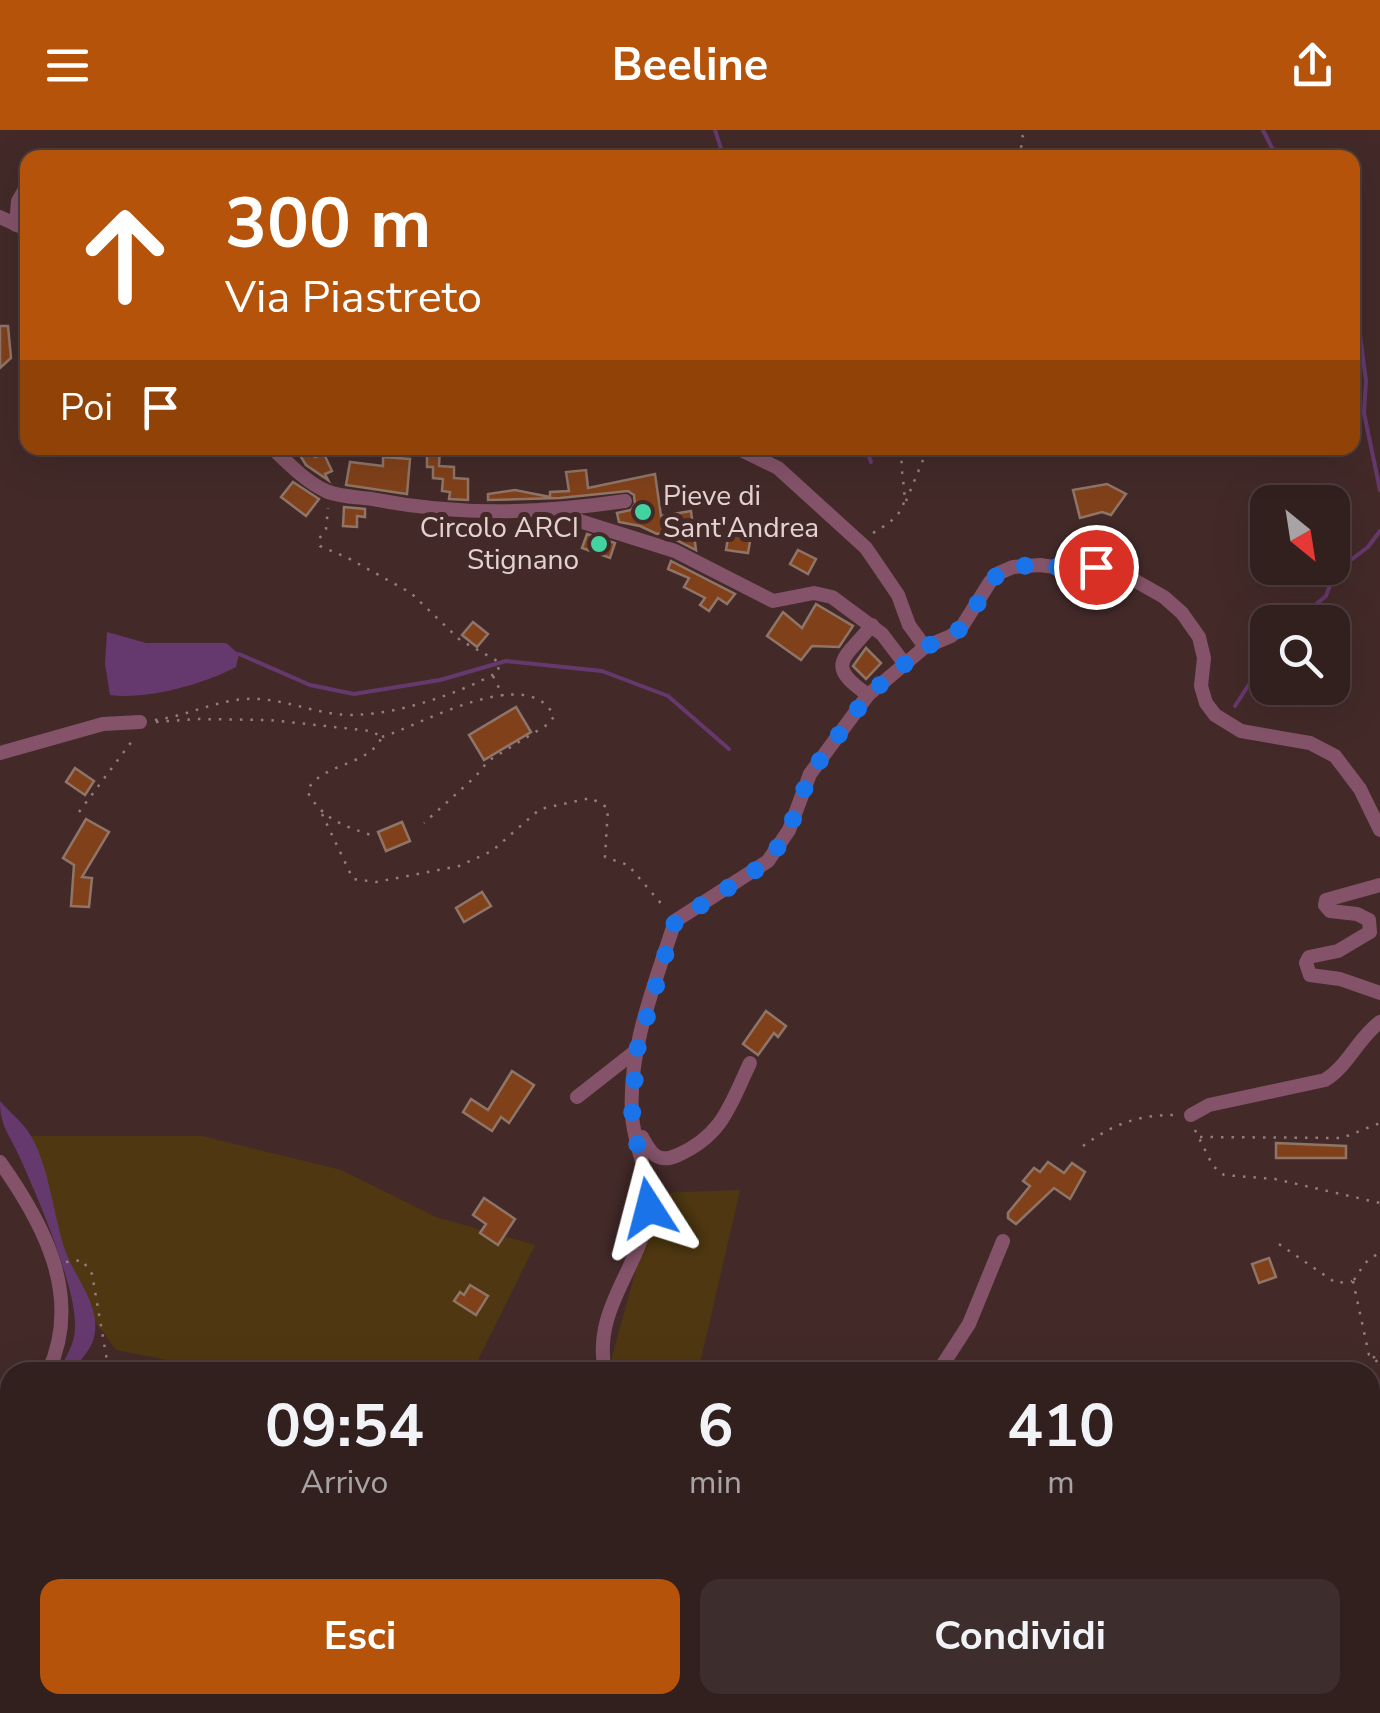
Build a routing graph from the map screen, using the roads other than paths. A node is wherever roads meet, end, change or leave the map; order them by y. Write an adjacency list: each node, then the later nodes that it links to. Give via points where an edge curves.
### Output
1 (281, 455): 4 (street, via 328,492 449,510)
2 (751, 455): 6 (street, via 778,468 866,548)
3 (625, 501): 4 (street)
4 (552, 512): 5 (street, via 688,556 773,601 814,593 832,597)
5 (872, 625): 7 (street); 8 (street, via 841,668)
6 (925, 647): 7 (street); 11 (street, via 961,628 1005,570 1040,564 1111,567 1164,597 1194,630 1204,658 1201,686 1215,715 1240,731 1310,744 1335,756)
7 (904, 663): 8 (street)
8 (868, 695): 15 (street, via 810,774 789,830 768,862 675,922)
9 (142, 726): 10 (street, via 103,724)
10 (0, 753)
11 (1380, 830)
12 (1380, 885): 13 (street, via 1326,900 1330,911 1368,920 1370,932 1306,963 1310,975)
13 (1380, 993)
14 (1380, 1022): 18 (street, via 1325,1080 1209,1105)
15 (637, 1050): 17 (street); 19 (street)
16 (750, 1062): 19 (street, via 721,1125 702,1144 660,1160)
17 (577, 1098)
18 (1192, 1116)
19 (634, 1124): 23 (street, via 649,1208 609,1309)
20 (1, 1163): 22 (street, via 30,1205 58,1275 62,1309)
21 (1003, 1242): 24 (street, via 969,1324)
22 (51, 1362)
23 (603, 1362)
24 (944, 1362)

